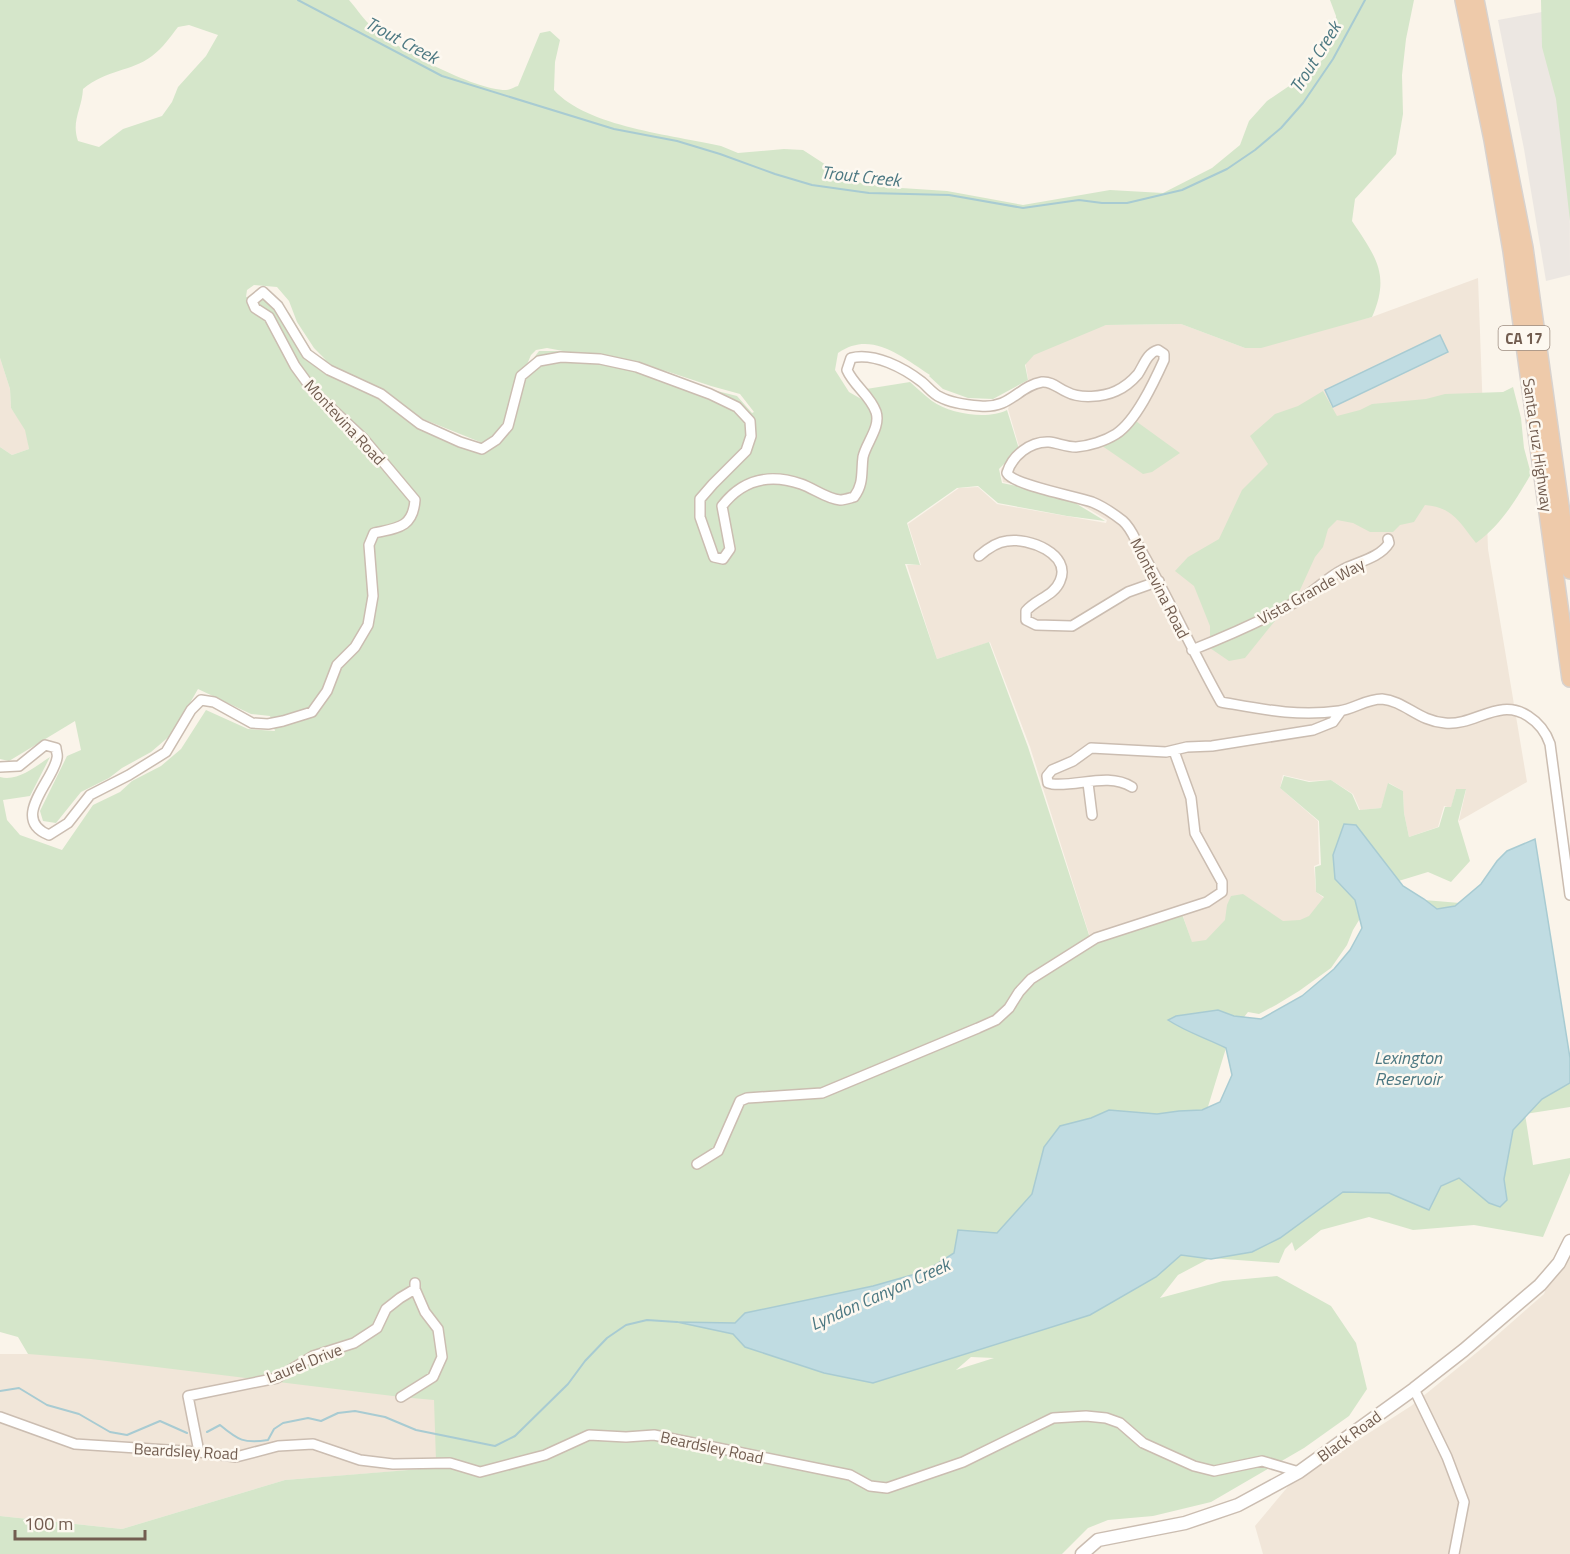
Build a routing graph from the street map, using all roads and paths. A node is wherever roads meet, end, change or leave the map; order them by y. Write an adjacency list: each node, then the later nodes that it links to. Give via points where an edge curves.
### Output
1 (1462, 0): 9 (highway, Santa Cruz Highway / CA 17, via 1511,251)
2 (1476, 0): 4 (highway, Santa Cruz Highway / CA 17, via 1525,248)
3 (1388, 539): 8 (street, Vista Grande Way, via 1389,543 1378,554 1341,571 1304,597)
4 (1568, 551): 6 (highway, Santa Cruz Highway / CA 17)
5 (979, 555): 7 (street, via 1011,540 1050,551 1061,563 1062,576 1055,590 1026,610 1026,620 1036,625 1072,626 1128,591)
6 (1570, 571)
7 (1159, 581): 8 (street, Montevina Road); 12 (street, Montevina Road, via 1131,530 1118,517 1095,503 1022,483 1007,473 1030,444 1086,446 1128,425 1162,363 1164,354 1158,350 1150,354 1130,382 1110,393 1068,393 1044,381 994,407 958,404 939,397 891,364 863,355 851,358 847,370 871,400 877,416 863,455 860,489 854,497 840,500 778,478 748,484 730,495 722,506 730,549 723,560 714,557 700,517 700,500 746,451 750,421 737,407 637,368 600,358 561,357 539,361 520,376 508,426 482,449 420,424 381,393 329,370 306,354 278,306 262,292 252,301 255,308 269,317 314,392 363,438 415,500 414,513 407,523 374,533 369,545 373,596 368,625 337,665 327,691 312,712 284,721 252,723 214,702 201,700 166,752 90,795 68,823 48,835 33,822 35,802 57,758 56,748 45,745 19,766)
8 (1192, 650): 10 (street, Montevina Road, via 1221,702 1283,714)
9 (1570, 679)
10 (1341, 711): 11 (street, via 1334,722 1313,730); 16 (street, Montevina Road, via 1373,699 1385,699 1422,718 1450,724 1503,709 1514,709 1530,717 1550,744)
11 (1174, 751): 13 (street, via 1091,748 1047,776 1052,784); 17 (street, via 1191,798 1195,833 1222,882 1222,892 1207,902 1096,938 1030,979 1009,1008 996,1020 978,1028 822,1093 740,1101 718,1151)
12 (0, 767)
13 (1088, 783): 14 (street, via 1108,780); 15 (street)
14 (1132, 787)
15 (1092, 814)
16 (1570, 895)
17 (697, 1164)
18 (1570, 1241): 19 (street, Black Road, via 1559,1263 1540,1285)
19 (1414, 1389): 23 (street, Black Road); 25 (street, via 1464,1502)
20 (402, 1397): 22 (street, Laurel Drive, via 433,1377 442,1358 438,1329 425,1312 415,1286 386,1309 377,1328 354,1343 313,1356 277,1378 188,1396)
21 (0, 1417): 22 (street, Beardsley Road, via 75,1444)
22 (199, 1452): 23 (street, Beardsley Road, via 236,1457 278,1446 313,1444 360,1460 450,1463 480,1472 545,1455 589,1435 654,1435 850,1475 870,1486 887,1488 963,1462 1053,1418 1086,1416 1120,1423 1143,1443 1194,1466 1214,1471 1262,1461)
23 (1299, 1472): 24 (street, Black Road, via 1238,1505 1185,1523 1098,1539)
24 (1082, 1554)
25 (1454, 1554)

